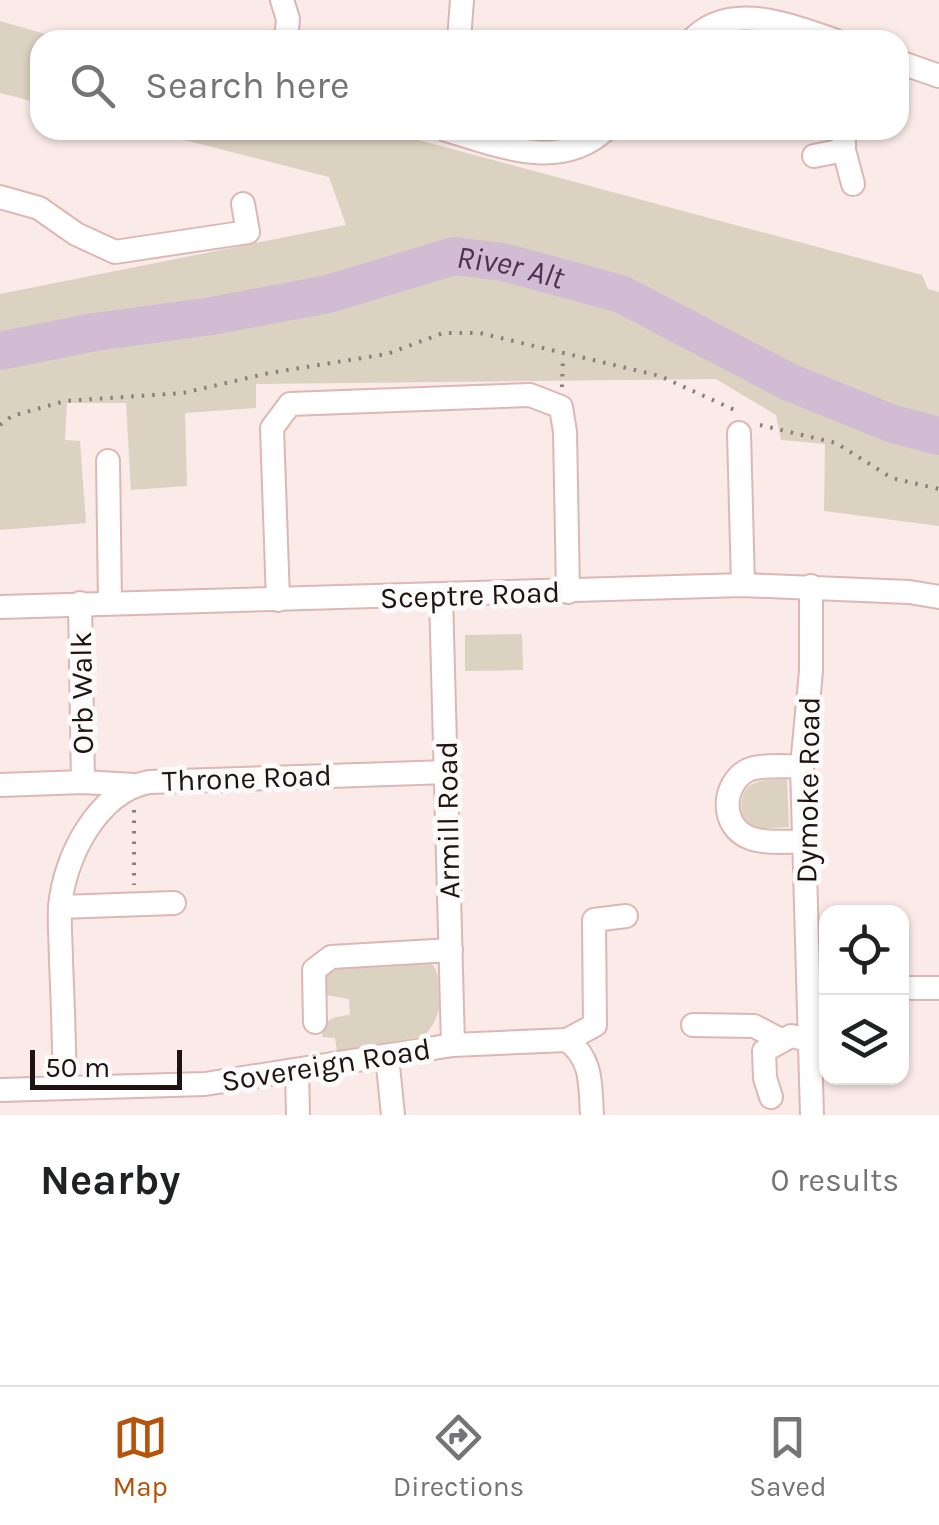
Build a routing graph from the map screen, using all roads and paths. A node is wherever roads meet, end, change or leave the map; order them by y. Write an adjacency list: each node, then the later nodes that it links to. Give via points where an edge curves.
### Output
1 (282, 0): 3 (street)
2 (462, 0): 4 (street)
3 (287, 30)
4 (460, 30)
5 (707, 30): 6 (street, via 725,18)
6 (804, 30)
7 (909, 66): 8 (street)
8 (939, 76)
9 (483, 140): 10 (street, via 527,153 568,152)
10 (588, 140)
11 (844, 140): 12 (street); 13 (street)
12 (814, 156)
13 (853, 184)
14 (0, 197): 15 (street, via 39,208 114,252 248,232)
15 (244, 204)
16 (563, 354): 17 (path)
17 (561, 407): 22 (street); 25 (street, via 530,396 290,404 272,428)
18 (739, 433): 20 (street)
19 (108, 460): 26 (street)
20 (744, 585): 21 (street, Sceptre Road); 22 (street, Sceptre Road)
21 (810, 586): 24 (street, Sceptre Road); 29 (street, Dymoke Road)
22 (568, 592): 23 (street, Sceptre Road)
23 (441, 595): 25 (street, Sceptre Road); 30 (street, Armill Road)
24 (939, 597)
25 (278, 600): 26 (street, Sceptre Road)
26 (110, 603): 27 (street, Sceptre Road)
27 (80, 604): 28 (street, Sceptre Road); 31 (street, Orb Walk)
28 (0, 607)
29 (802, 766): 34 (street, Dymoke Road); 34 (street, via 750,769 731,783 726,805 733,825 749,838)
30 (448, 772): 33 (street, Throne Road); 39 (street, Armill Road)
31 (83, 782): 32 (street); 33 (street)
32 (0, 785)
33 (134, 785): 35 (path); 37 (street, Throne Road, via 106,804 81,840)
34 (805, 842): 42 (street, Dymoke Road)
35 (134, 903): 36 (street); 37 (street)
36 (174, 903)
37 (60, 907): 51 (street, Throne Road)
38 (626, 916): 45 (street, via 594,920 595,1025)
39 (451, 950): 43 (street, via 331,957 314,970); 48 (street, Armill Road)
40 (909, 988): 41 (street)
41 (939, 988)
42 (818, 989): 47 (street, Dymoke Road)
43 (314, 1022)
44 (693, 1025): 46 (street, via 754,1026)
45 (567, 1040): 48 (street, Sovereign Road); 57 (street, via 590,1068)
46 (781, 1040): 47 (street); 53 (street, via 764,1051)
47 (810, 1040): 58 (street, Dymoke Road)
48 (453, 1045): 49 (street, Sovereign Road)
49 (386, 1056): 50 (street, Sovereign Road); 56 (street)
50 (297, 1070): 51 (street, Sovereign Road, via 205,1084); 55 (street)
51 (65, 1086): 52 (street, Sovereign Road)
52 (4, 1090): 54 (street)
53 (772, 1097)
54 (9, 1115)
55 (298, 1115)
56 (393, 1115)
57 (592, 1115)
58 (812, 1115)

